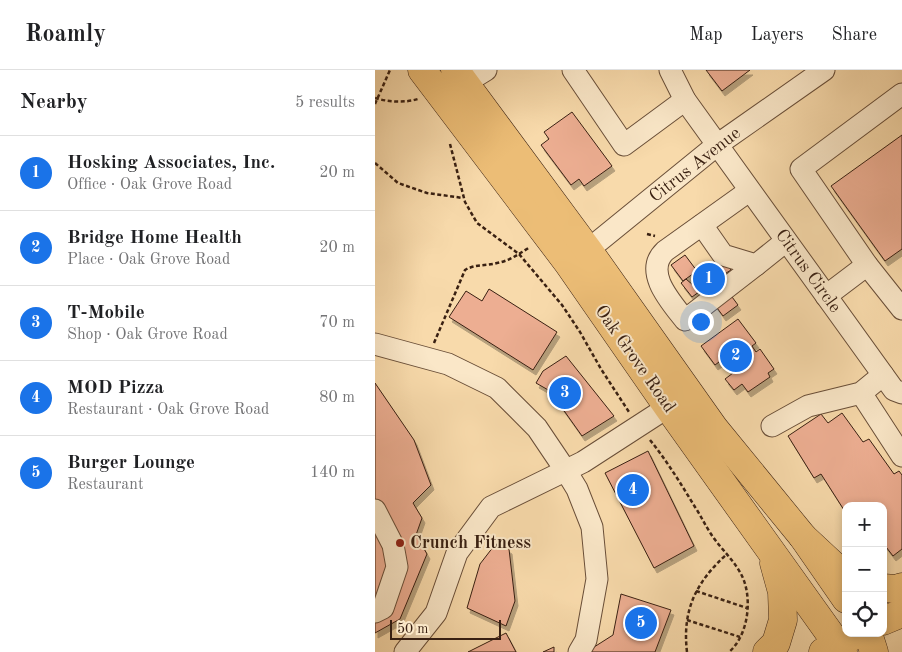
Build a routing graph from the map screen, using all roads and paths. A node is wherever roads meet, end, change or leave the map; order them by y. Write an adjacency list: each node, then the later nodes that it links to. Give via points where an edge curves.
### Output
1 (390, 70): 9 (path)
2 (422, 70): 21 (main road, Oak Grove Road)
3 (573, 70): 10 (street, via 624,145)
4 (670, 70): 10 (street, Citrus Circle)
5 (824, 70): 13 (street, Citrus Avenue)
6 (469, 74): 21 (main road, Oak Grove Road)
7 (902, 94): 23 (street, via 801,170)
8 (424, 97): 9 (path, via 399,101)
9 (376, 98): 11 (path)
10 (685, 100): 13 (street, Citrus Circle)
11 (375, 104)
12 (450, 144): 16 (path)
13 (717, 145): 15 (street, Citrus Circle); 21 (street, Citrus Avenue)
14 (375, 163): 16 (path, via 398,183 427,193)
15 (749, 191): 17 (street); 18 (street, Citrus Circle)
16 (463, 198): 20 (path, via 477,223)
17 (703, 225): 22 (street, via 723,255); 22 (street, via 665,251 657,264 660,283 685,320)
18 (786, 241): 22 (street); 24 (street, Citrus Circle)
19 (532, 246): 20 (path)
20 (519, 254): 27 (path, via 496,264 465,270); 32 (path, via 562,304)
21 (578, 256): 31 (main road, Oak Grove Road); 38 (main road, Oak Grove Road)
22 (756, 265)
23 (867, 265): 24 (street); 25 (street)
24 (826, 296): 28 (street, Citrus Circle)
25 (902, 309)
26 (375, 344): 27 (street)
27 (428, 359): 36 (street, via 448,364 497,388 537,428)
28 (883, 375): 29 (street); 30 (street, Citrus Circle, via 894,390)
29 (861, 393): 33 (street, via 808,406); 35 (street)
30 (902, 393)
31 (668, 407): 36 (street); 39 (main road, Oak Grove Road)
32 (630, 413)
33 (772, 426)
34 (649, 439): 40 (path)
35 (902, 456)
36 (566, 471): 54 (street, via 491,507 457,553 436,613); 55 (street, via 577,488 592,527 597,579 586,640)
37 (375, 510): 47 (street, via 393,545 397,567 383,608)
38 (803, 537): 41 (main road); 45 (main road, Oak Grove Road)
39 (770, 550): 53 (main road, Oak Grove Road); 58 (main road, via 782,592 783,620 776,643)
40 (727, 554): 44 (path, via 704,577); 46 (path, via 742,575)
41 (842, 573)
42 (902, 587): 43 (main road)
43 (887, 588)
44 (696, 591): 46 (path); 50 (path)
45 (842, 593)
46 (747, 608): 51 (path)
47 (375, 612)
48 (902, 613): 49 (main road)
49 (887, 619)
50 (687, 620): 51 (path); 56 (path)
51 (741, 637): 57 (path)
52 (869, 637): 59 (main road)
53 (841, 645)
54 (405, 652)
55 (579, 652)
56 (687, 652)
57 (729, 652)
58 (767, 652)
59 (875, 652)

